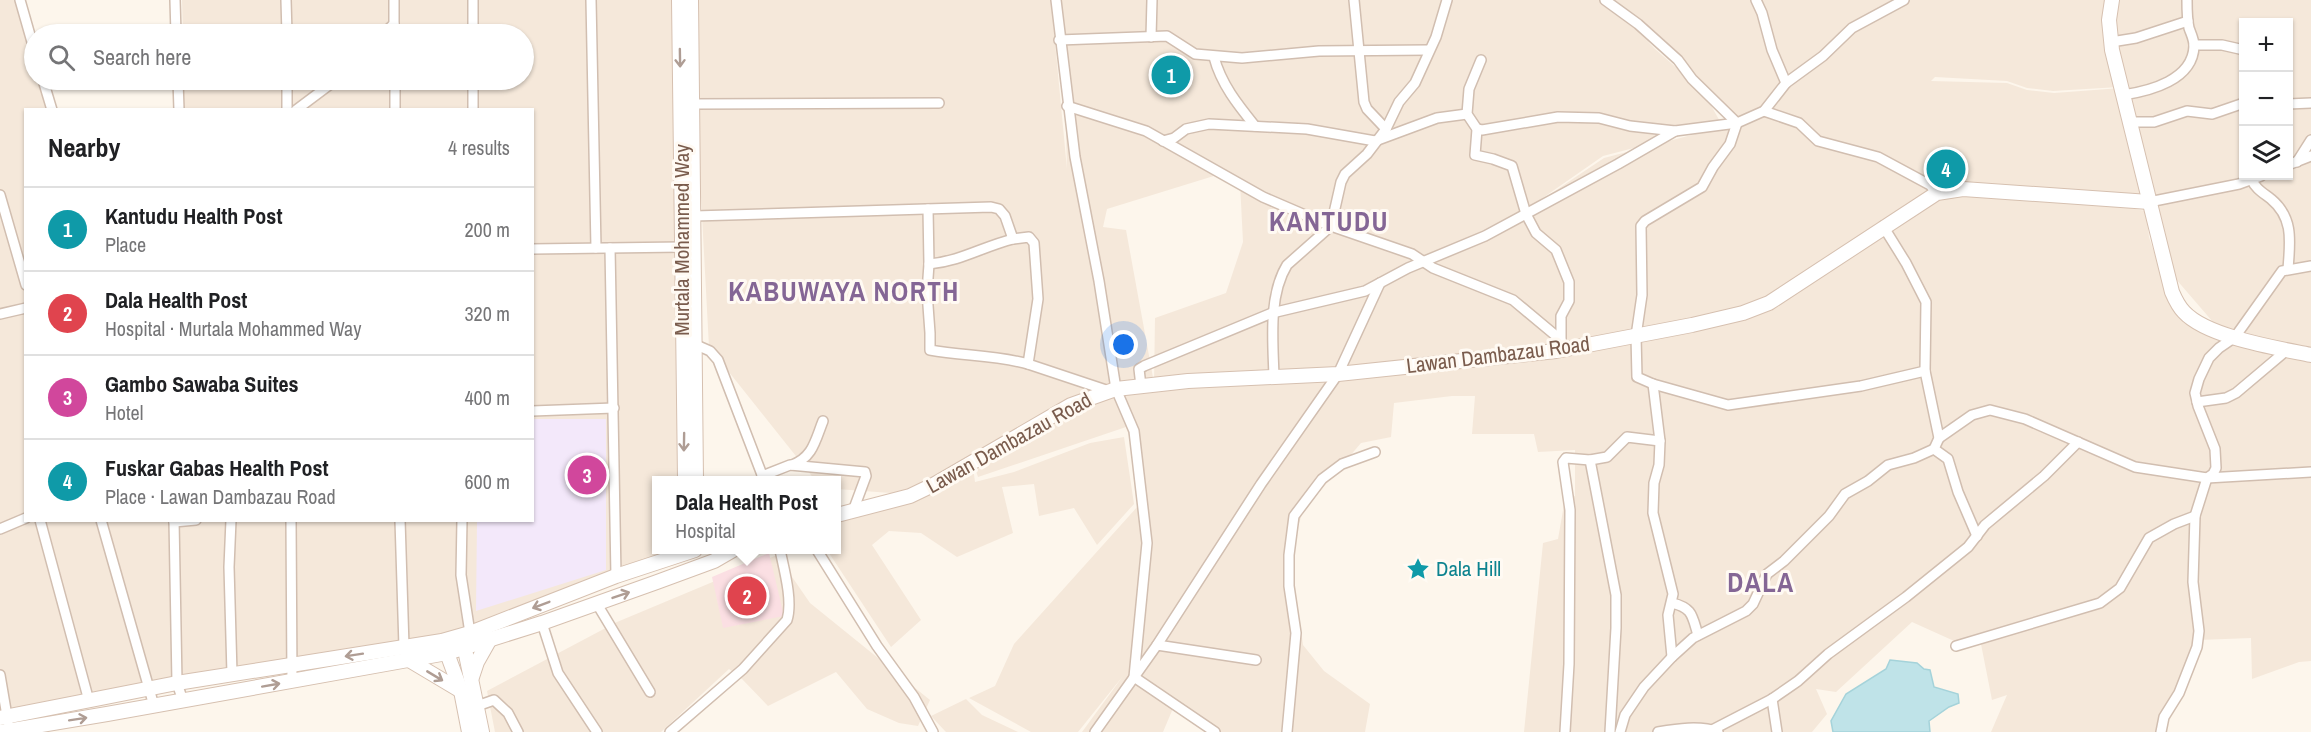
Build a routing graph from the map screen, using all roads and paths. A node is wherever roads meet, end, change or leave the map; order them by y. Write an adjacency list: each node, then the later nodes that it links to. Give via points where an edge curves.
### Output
1 (20, 0): 19 (street)
2 (175, 0): 20 (street)
3 (286, 0): 21 (street)
4 (394, 0): 22 (street)
5 (473, 0): 23 (street)
6 (591, 0): 78 (street)
7 (680, 0): 77 (main road, Murtala Mohammed Way, one-way to 77)
8 (691, 0): 43 (main road, Murtala Mohammed Way)
9 (1056, 0): 25 (street)
10 (1152, 0): 24 (street)
11 (1354, 0): 28 (street)
12 (1447, 0): 30 (street)
13 (1605, 0): 56 (street, via 1662,45)
14 (1756, 0): 33 (street)
15 (1904, 0): 33 (street, via 1852,28)
16 (2112, 0): 26 (main road)
17 (2187, 0): 18 (street)
18 (2188, 21): 26 (street); 27 (street)
19 (27, 24)
20 (176, 24)
21 (287, 24)
22 (394, 24)
23 (473, 24)
24 (1151, 37): 25 (street); 31 (street, via 1167,36 1195,54)
25 (1059, 39): 46 (street)
26 (2111, 42): 40 (main road)
27 (2194, 45): 29 (street); 40 (street, via 2188,63 2177,75 2147,91)
28 (1359, 49): 30 (street); 31 (street); 58 (street, via 1364,102)
29 (2239, 49)
30 (1429, 50): 58 (street, via 1415,83 1399,102)
31 (1214, 57): 57 (street, via 1232,98)
32 (1481, 60): 54 (street, via 1468,89)
33 (1786, 83): 53 (street)
34 (47, 90): 47 (street)
35 (178, 90): 48 (street)
36 (287, 90): 49 (street)
37 (323, 90): 50 (street)
38 (395, 90): 51 (street)
39 (473, 90): 52 (street)
40 (2123, 95): 55 (main road)
41 (939, 103): 43 (street)
42 (2311, 103): 44 (street)
43 (693, 104): 73 (main road, Murtala Mohammed Way)
44 (2293, 104)
45 (2239, 105): 55 (street, via 2212,114 2187,111 2154,122)
46 (1067, 106): 62 (street, via 1146,131); 102 (street)
47 (51, 108)
48 (179, 108)
49 (287, 108)
50 (299, 108)
51 (395, 108)
52 (473, 108)
53 (1764, 111): 56 (street); 68 (street, via 1799,123 1818,141 1878,157 1930,185)
54 (1467, 114): 59 (street); 63 (street, via 1437,118)
55 (2130, 122): 70 (main road)
56 (1737, 123): 60 (street); 90 (street, via 1730,144 1702,187 1641,226 1642,296)
57 (1255, 126): 62 (street, via 1209,124 1186,129); 63 (street, via 1307,129)
58 (1386, 129): 63 (street)
59 (1477, 129): 60 (street, via 1558,117 1599,118); 72 (street, via 1475,155 1512,166)
60 (1675, 131): 72 (street)
61 (2311, 140): 65 (street)
62 (1163, 141): 74 (street, via 1263,197)
63 (1375, 141): 74 (street, via 1345,174)
64 (2311, 156): 65 (street)
65 (2293, 164)
66 (2247, 180): 70 (street)
67 (2252, 180): 84 (street, via 2256,189 2282,210 2289,225)
68 (1937, 193): 70 (main road, Lawan Dambazau Road, via 1963,189); 75 (main road, Lawan Dambazau Road)
69 (0, 195): 85 (street)
70 (2149, 202): 91 (main road, via 2178,304 2199,324)
71 (928, 209): 73 (street); 76 (street, via 999,209); 82 (street)
72 (1526, 214): 81 (street); 93 (street, via 1536,233 1556,250 1569,282 1569,301 1561,316)
73 (694, 216): 92 (main road, Murtala Mohammed Way)
74 (1331, 226): 81 (street, via 1412,254); 88 (street, via 1281,274)
75 (1883, 226): 90 (main road, Lawan Dambazau Road, via 1769,303 1743,313); 97 (street, via 1926,302)
76 (1013, 239): 82 (street, via 950,262); 96 (street, via 1033,239 1037,261 1038,299)
77 (682, 247): 79 (street); 115 (main road, Murtala Mohammed Way, one-way to 115)
78 (596, 248): 79 (street); 80 (street)
79 (610, 248): 104 (street)
80 (534, 249)
81 (1422, 262): 86 (street); 93 (street, via 1513,300)
82 (929, 264): 96 (street, via 930,350)
83 (2311, 266): 84 (street)
84 (2288, 268): 91 (street)
85 (24, 278)
86 (1380, 283): 88 (street, via 1365,291); 98 (street)
87 (24, 308): 89 (street)
88 (1272, 313): 99 (street); 101 (street, via 1144,366 1138,373)
89 (0, 314)
90 (1636, 336): 93 (main road, Lawan Dambazau Road); 100 (street, via 1635,374)
91 (2235, 337): 94 (main road); 103 (street, via 2218,348 2203,369 2195,393)
92 (694, 344): 116 (main road, Murtala Mohammed Way); 117 (street, via 710,351 717,360)
93 (1562, 345): 98 (main road, Lawan Dambazau Road)
94 (2287, 350): 95 (main road); 103 (street, via 2236,393)
95 (2311, 355)
96 (1028, 364): 102 (street)
97 (1925, 371): 100 (street, via 1861,386 1728,405); 107 (street)
98 (1338, 374): 99 (main road, Lawan Dambazau Road); 148 (street)
99 (1274, 377): 101 (main road, Lawan Dambazau Road)
100 (1653, 384): 108 (street)
101 (1141, 386): 102 (main road, Lawan Dambazau Road)
102 (1113, 390): 120 (main road, Lawan Dambazau Road, via 1071,405 910,496); 159 (street, via 1134,431 1147,543)
103 (2197, 402): 119 (street, via 2214,449 2216,468)
104 (614, 408): 105 (street); 141 (street)
105 (534, 411)
106 (824, 422): 113 (street, via 812,452)
107 (1939, 438): 109 (street, via 1962,421 1990,410 2025,419); 110 (street)
108 (1660, 441): 112 (street, via 1627,437 1607,457); 142 (street, via 1653,513)
109 (2078, 442): 119 (street, via 2134,467); 132 (street)
110 (1934, 449): 132 (street, via 1948,459); 145 (street, via 1888,465 1845,494 1829,516 1767,574 1746,611)
111 (1375, 452): 182 (street, via 1342,464 1322,479 1294,516 1288,555 1296,633)
112 (1590, 460): 183 (street, via 1566,458 1562,465 1569,510); 184 (street, via 1616,595)
113 (790, 465): 118 (street); 120 (street, via 865,472)
114 (2311, 472): 119 (street)
115 (685, 476)
116 (696, 476)
117 (762, 476)
118 (767, 476)
119 (2207, 478): 122 (street)
120 (853, 511): 121 (main road, Lawan Dambazau Road)
121 (841, 514)
122 (2195, 516): 149 (street, via 2149,538 2120,588 2100,603); 188 (street, via 2193,582 2198,647 2179,693 2164,717)
123 (24, 519): 131 (street)
124 (41, 522): 167 (street)
125 (102, 522): 162 (street)
126 (174, 522): 161 (street)
127 (231, 522): 156 (street)
128 (291, 522): 155 (street)
129 (400, 522): 150 (street)
130 (462, 522): 146 (street)
131 (0, 529)
132 (1977, 536): 166 (street, via 1906,597)
133 (674, 554): 139 (main road)
134 (682, 554): 139 (main road)
135 (696, 554): 140 (main road)
136 (781, 554): 178 (street, via 787,620 743,669)
137 (820, 554): 179 (street)
138 (712, 555): 140 (main road)
139 (668, 559): 141 (main road)
140 (699, 566): 143 (main road, one-way to 140)
141 (616, 576): 146 (main road, one-way to 146)
142 (1672, 603): 145 (street, via 1691,612); 152 (street, via 1668,615)
143 (597, 604): 144 (main road); 164 (street)
144 (542, 623): 147 (main road); 177 (street, via 558,673)
145 (1698, 635): 152 (street)
146 (465, 638): 147 (main road); 151 (main road); 158 (main road)
147 (490, 639): 158 (main road)
148 (1157, 645): 154 (street); 159 (street)
149 (1956, 646)
150 (404, 647): 151 (main road); 155 (main road, one-way to 155)
151 (444, 647): 153 (main road); 163 (main road)
152 (1672, 657): 185 (street, via 1644,687 1625,715)
153 (409, 660): 160 (main road); 163 (main road, one-way to 163)
154 (1256, 660)
155 (292, 665): 156 (main road); 160 (street)
156 (232, 674): 161 (main road)
157 (0, 675): 172 (street)
158 (472, 677): 170 (main road)
159 (1134, 677): 180 (street); 181 (street)
160 (292, 681): 168 (main road, one-way to 160)
161 (177, 683): 162 (main road); 168 (street)
162 (149, 689): 165 (main road); 169 (street)
163 (461, 691): 174 (main road)
164 (650, 692)
165 (110, 697): 167 (main road); 171 (main road)
166 (1772, 699): 173 (street); 187 (street)
167 (89, 701): 172 (main road)
168 (183, 701): 169 (main road)
169 (154, 706): 171 (main road)
170 (477, 706): 175 (main road); 176 (street, via 494,700 508,713)
171 (114, 713): 172 (main road, one-way to 171)
172 (4, 724)
173 (1715, 731): 186 (street)
174 (469, 732)
175 (482, 732)
176 (518, 732)
177 (597, 732)
178 (670, 732)
179 (933, 732)
180 (1095, 732)
181 (1215, 732)
182 (1287, 732)
183 (1565, 732)
184 (1610, 732)
185 (1620, 732)
186 (1658, 732)
187 (1777, 732)
188 (2161, 732)

